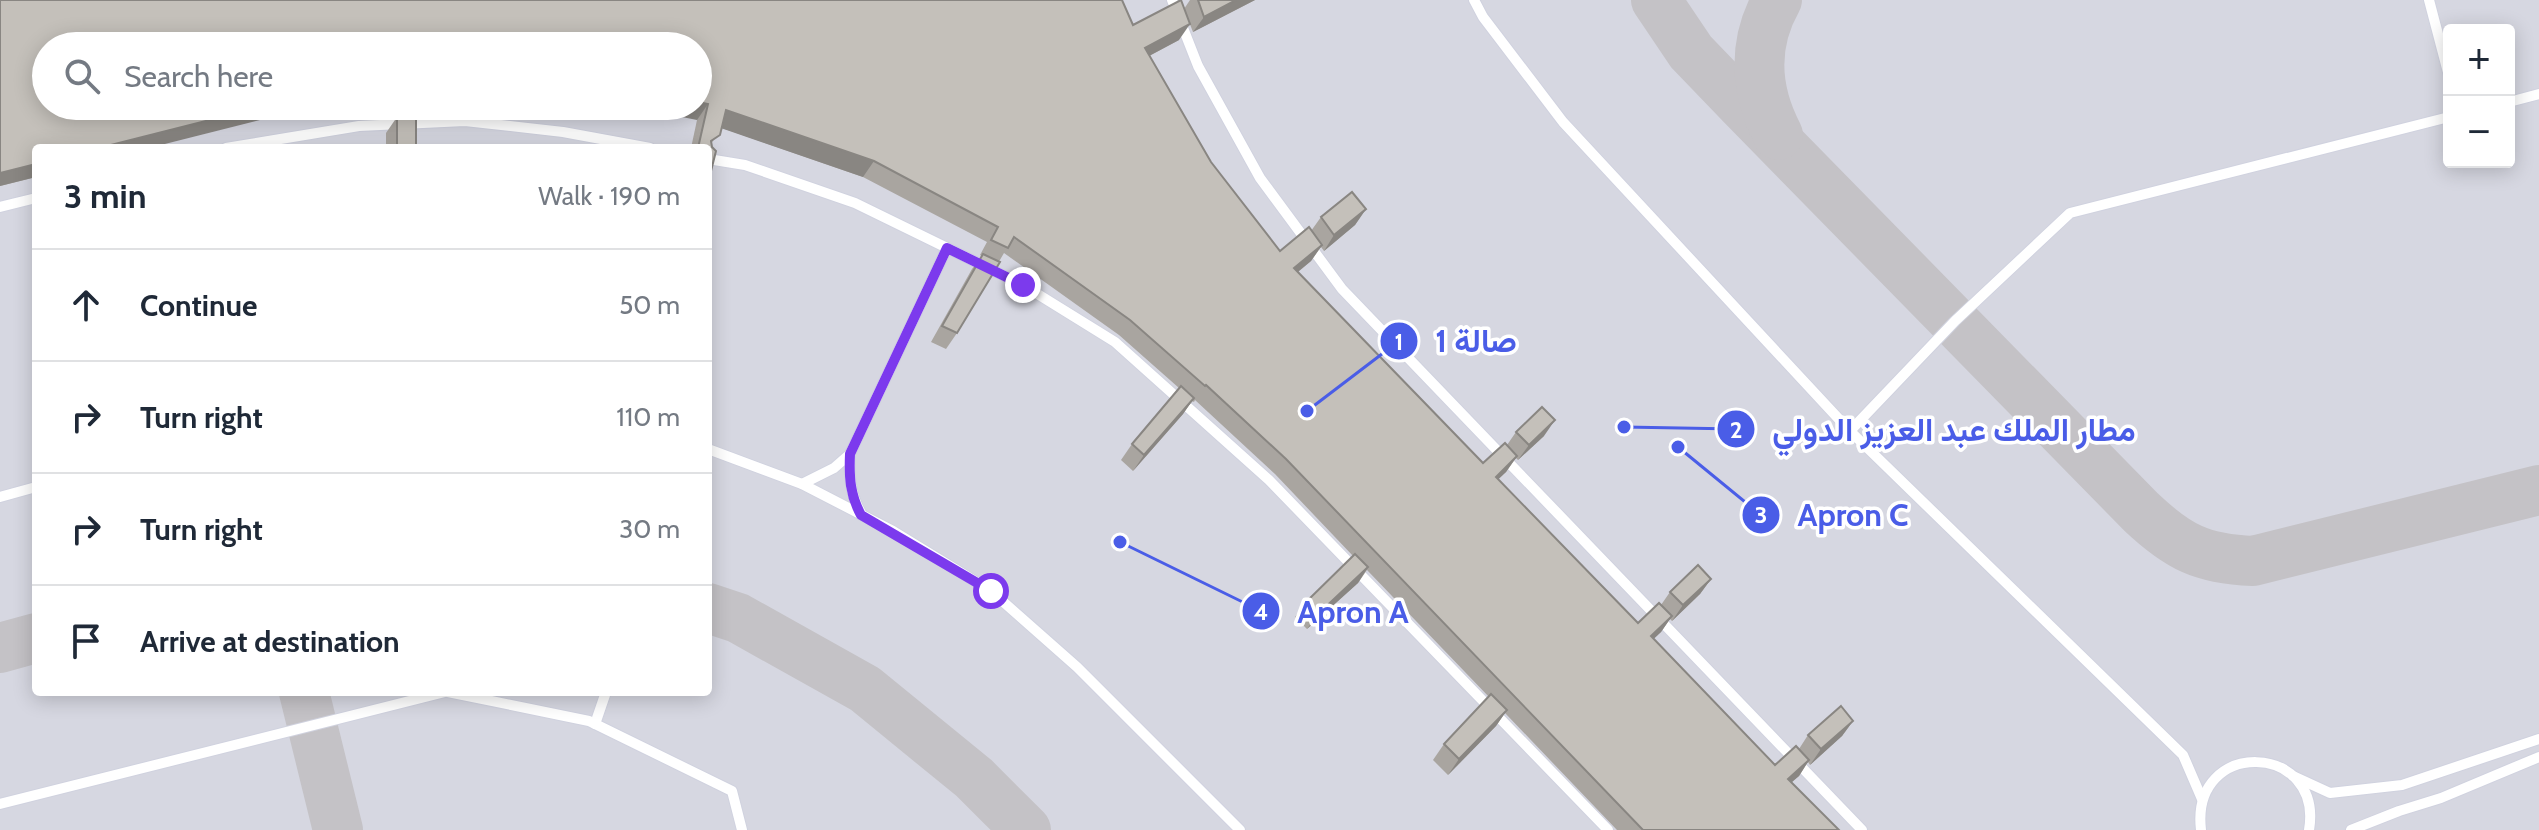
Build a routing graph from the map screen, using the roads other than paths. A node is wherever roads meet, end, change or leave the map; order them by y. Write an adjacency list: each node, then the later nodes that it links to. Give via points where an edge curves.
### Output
1 (1172, 0): 33 (lane, via 1198,66 1260,178 1342,289)
2 (1474, 0): 14 (lane, via 1563,122)
3 (2429, 0): 4 (lane)
4 (2443, 53)
5 (2539, 94): 6 (lane)
6 (2515, 100)
7 (2443, 119): 14 (lane, via 2070,213 1955,321)
8 (250, 144): 9 (lane, via 359,126 465,121)
9 (628, 144)
10 (712, 160): 13 (lane, via 745,165 855,203)
11 (32, 199): 12 (lane)
12 (0, 207)
13 (947, 248): 16 (lane); 32 (lane, via 1023,285 1115,342 1269,480)
14 (1850, 431): 28 (lane, via 2183,755)
15 (712, 450): 17 (lane)
16 (850, 454): 17 (lane); 20 (lane, via 853,499)
17 (802, 484): 20 (lane)
18 (32, 488): 19 (lane)
19 (0, 497)
20 (861, 515): 31 (lane, via 991,591 1077,667)
21 (430, 696): 29 (lane)
22 (465, 696): 24 (lane)
23 (605, 696): 24 (lane)
24 (595, 724): 30 (lane, via 732,791)
25 (2539, 739): 27 (lane, via 2402,785 2330,793)
26 (2539, 757): 36 (lane)
27 (2293, 776): 28 (lane, via 2277,765 2241,762 2223,771); 35 (lane, via 2311,809)
28 (2202, 799): 34 (lane)
29 (0, 804)
30 (742, 830)
31 (1240, 830)
32 (1608, 830)
33 (1862, 830)
34 (2201, 830)
35 (2309, 830)
36 (2351, 830)

